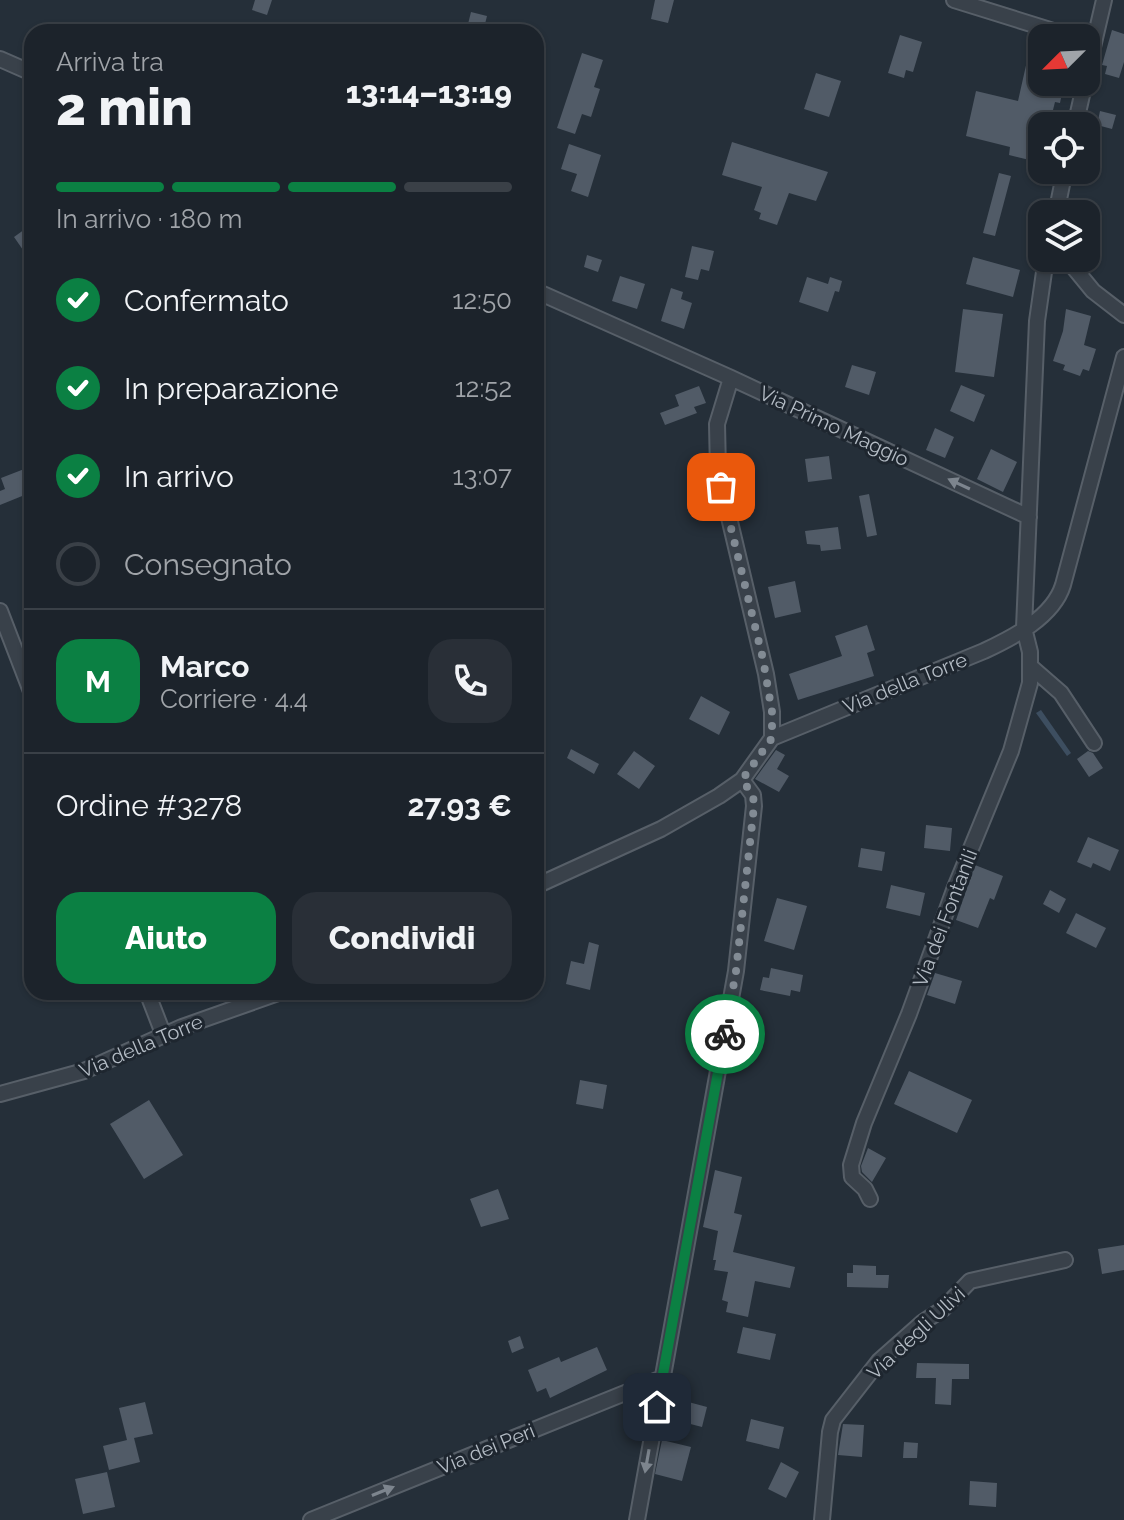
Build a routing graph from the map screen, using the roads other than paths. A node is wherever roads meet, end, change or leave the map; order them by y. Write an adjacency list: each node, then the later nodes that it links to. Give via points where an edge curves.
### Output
1 (954, 0): 3 (street)
2 (1104, 0): 4 (street)
3 (1031, 24)
4 (1096, 24)
5 (0, 59): 6 (street)
6 (24, 70)
7 (1044, 272): 13 (street)
8 (1077, 272): 10 (street)
9 (544, 295): 12 (street, Via Primo Maggio)
10 (1124, 315)
11 (1124, 357): 15 (street, Via della Torre, via 1061,591 1048,611)
12 (731, 378): 13 (street, Via Primo Maggio, one-way to 12); 18 (street, via 717,424 718,471 766,674)
13 (1029, 517): 15 (street)
14 (0, 611): 17 (street)
15 (1024, 628): 16 (street, Via dei Fontanili); 18 (street, Via della Torre, via 974,655)
16 (1030, 666): 19 (street, via 1061,693); 26 (street, Via dei Fontanili, via 1011,751 857,1143 851,1171)
17 (24, 673)
18 (772, 738): 20 (street)
19 (1094, 743)
20 (742, 780): 21 (street, via 677,821); 28 (street, via 754,806 736,971)
21 (544, 882)
22 (150, 1000): 24 (street)
23 (260, 1000): 24 (street, Via della Torre)
24 (164, 1036): 25 (street, Via della Torre, via 84,1071)
25 (0, 1094)
26 (870, 1199)
27 (1065, 1260): 31 (street, Via degli Ulivi, via 973,1279 879,1361 833,1420)
28 (662, 1378): 29 (street, Via dei Peri, one-way to 28); 30 (street, one-way to 30)
29 (311, 1520)
30 (637, 1520)
31 (822, 1520)

